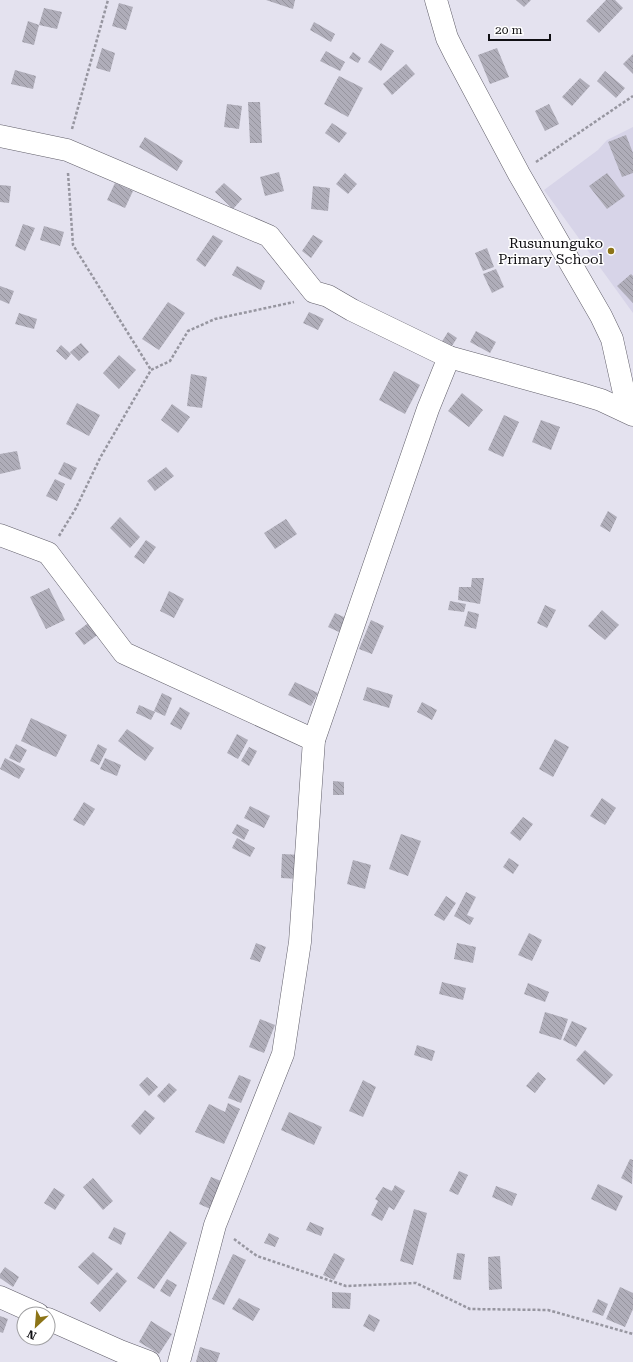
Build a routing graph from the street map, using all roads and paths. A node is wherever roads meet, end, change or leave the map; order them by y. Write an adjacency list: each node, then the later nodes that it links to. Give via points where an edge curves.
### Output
1 (108, 0): 5 (path)
2 (436, 0): 6 (street, via 447,38)
3 (633, 96): 6 (path)
4 (0, 136): 5 (street)
5 (66, 150): 7 (street, via 269,236); 9 (path, via 73,245)
6 (519, 174): 10 (street, via 612,338)
7 (314, 292): 8 (street, via 328,296); 9 (path, via 290,304 215,319 188,331 170,362)
8 (449, 357): 10 (street, via 578,393); 13 (street, via 428,408)
9 (152, 370): 12 (path, via 100,458 76,508)
10 (630, 413)
11 (0, 535): 12 (street)
12 (48, 553): 13 (street, via 124,653)
13 (314, 740): 14 (street, via 300,942 284,1054)
14 (215, 1225): 18 (path, via 257,1256 346,1286 416,1283 470,1309 548,1310); 20 (street)
15 (0, 1297): 16 (street)
16 (20, 1306)
17 (56, 1323): 19 (street)
18 (633, 1334)
19 (149, 1362)
20 (179, 1362)

